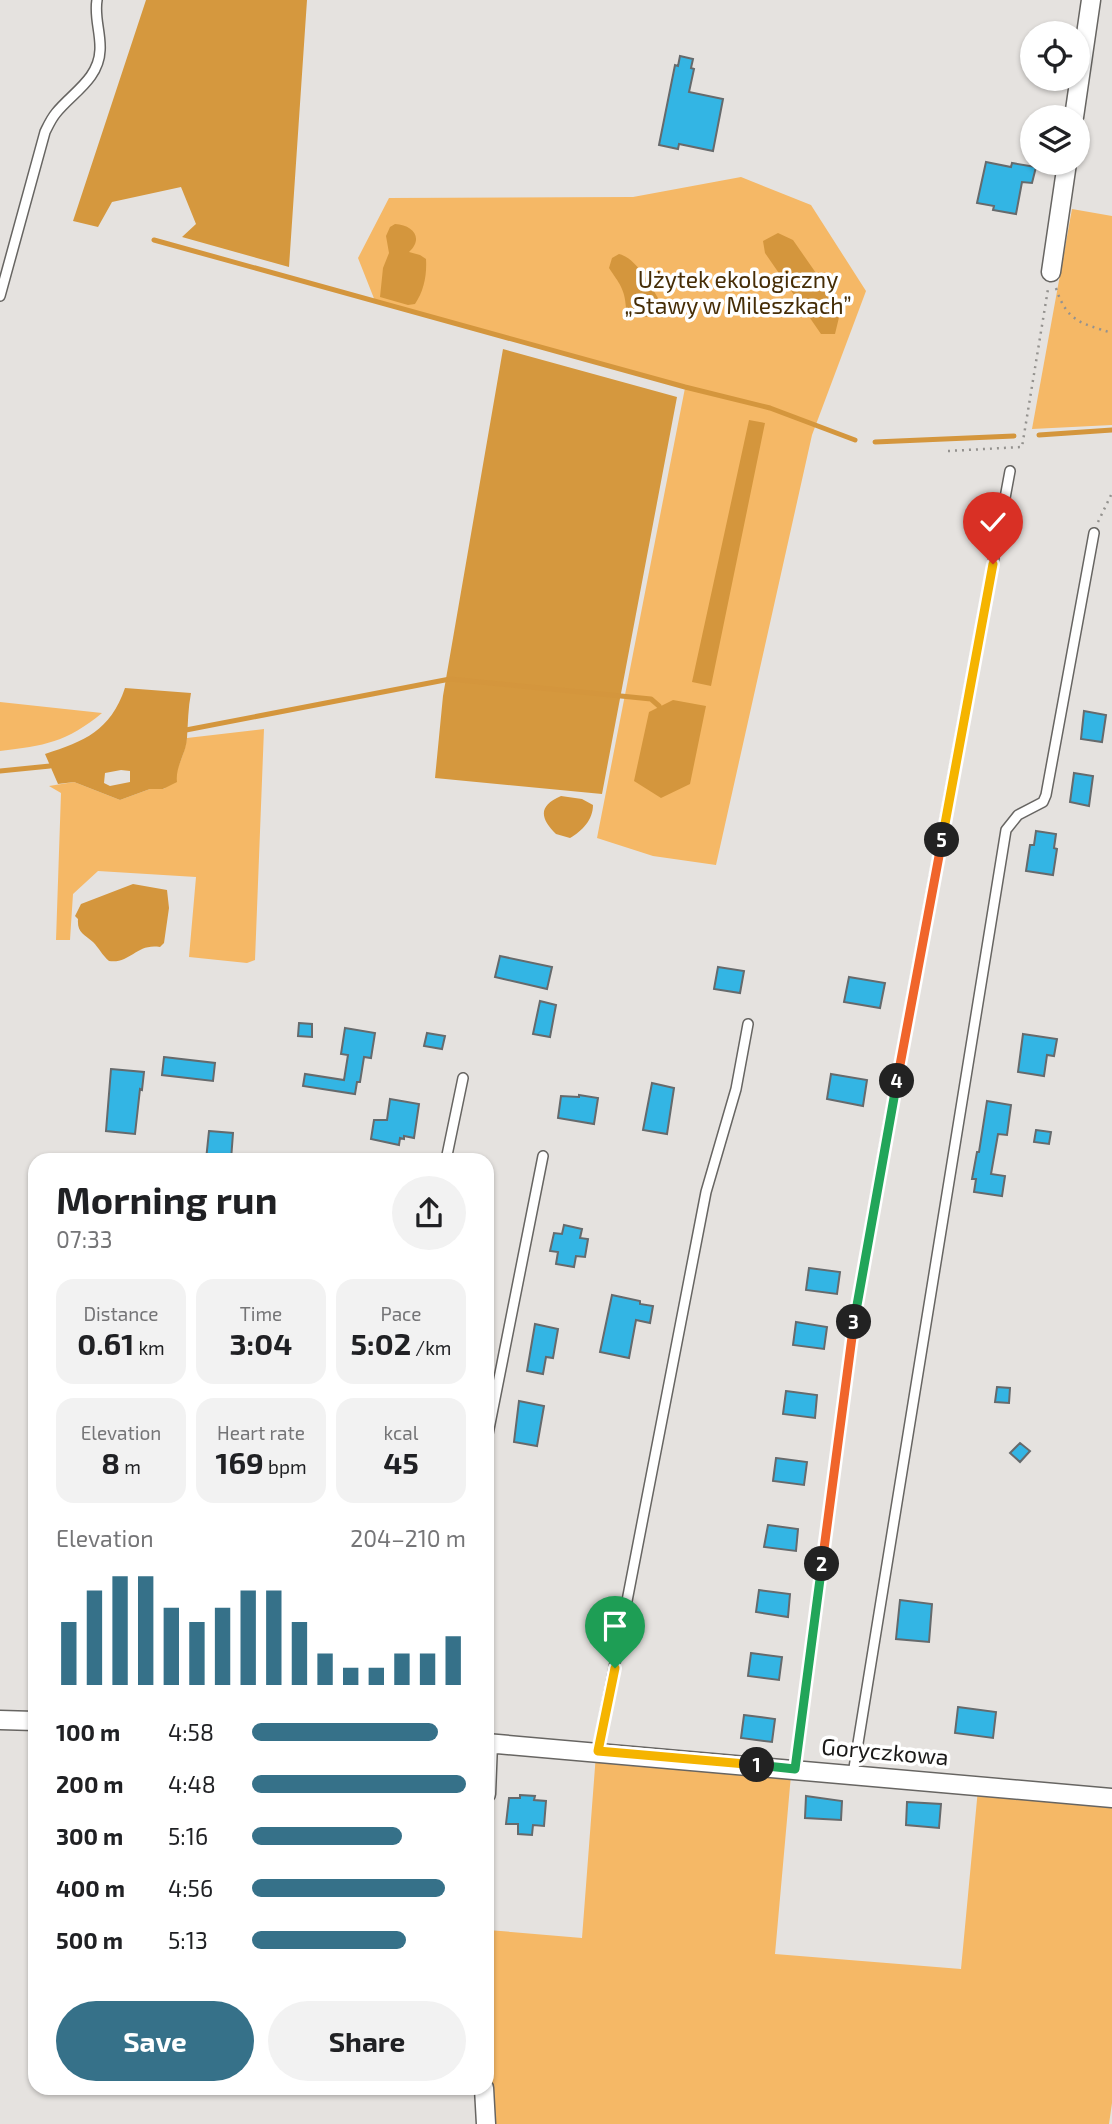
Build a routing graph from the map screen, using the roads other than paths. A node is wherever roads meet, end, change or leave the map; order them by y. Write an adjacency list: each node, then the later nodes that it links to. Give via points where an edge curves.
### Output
1 (97, 0): 6 (lane, via 100,51 94,71 44,132)
2 (1091, 0): 3 (street)
3 (1076, 105)
4 (1065, 175): 5 (street)
5 (1051, 272)
6 (0, 296)
7 (1010, 471): 18 (lane, via 854,1322)
8 (1094, 533): 19 (lane, via 1046,795 1006,830)
9 (748, 1024): 17 (lane, via 736,1089 706,1192)
10 (463, 1078): 11 (lane)
11 (447, 1153)
12 (543, 1156): 13 (lane)
13 (494, 1404)
14 (0, 1720): 15 (street)
15 (28, 1721)
16 (494, 1744): 17 (street, Goryczkowa)
17 (598, 1751): 18 (street, Goryczkowa)
18 (795, 1769): 19 (street, Goryczkowa)
19 (853, 1774): 20 (street, Goryczkowa)
20 (1112, 1798)
21 (484, 2095): 22 (street)
22 (485, 2124)

